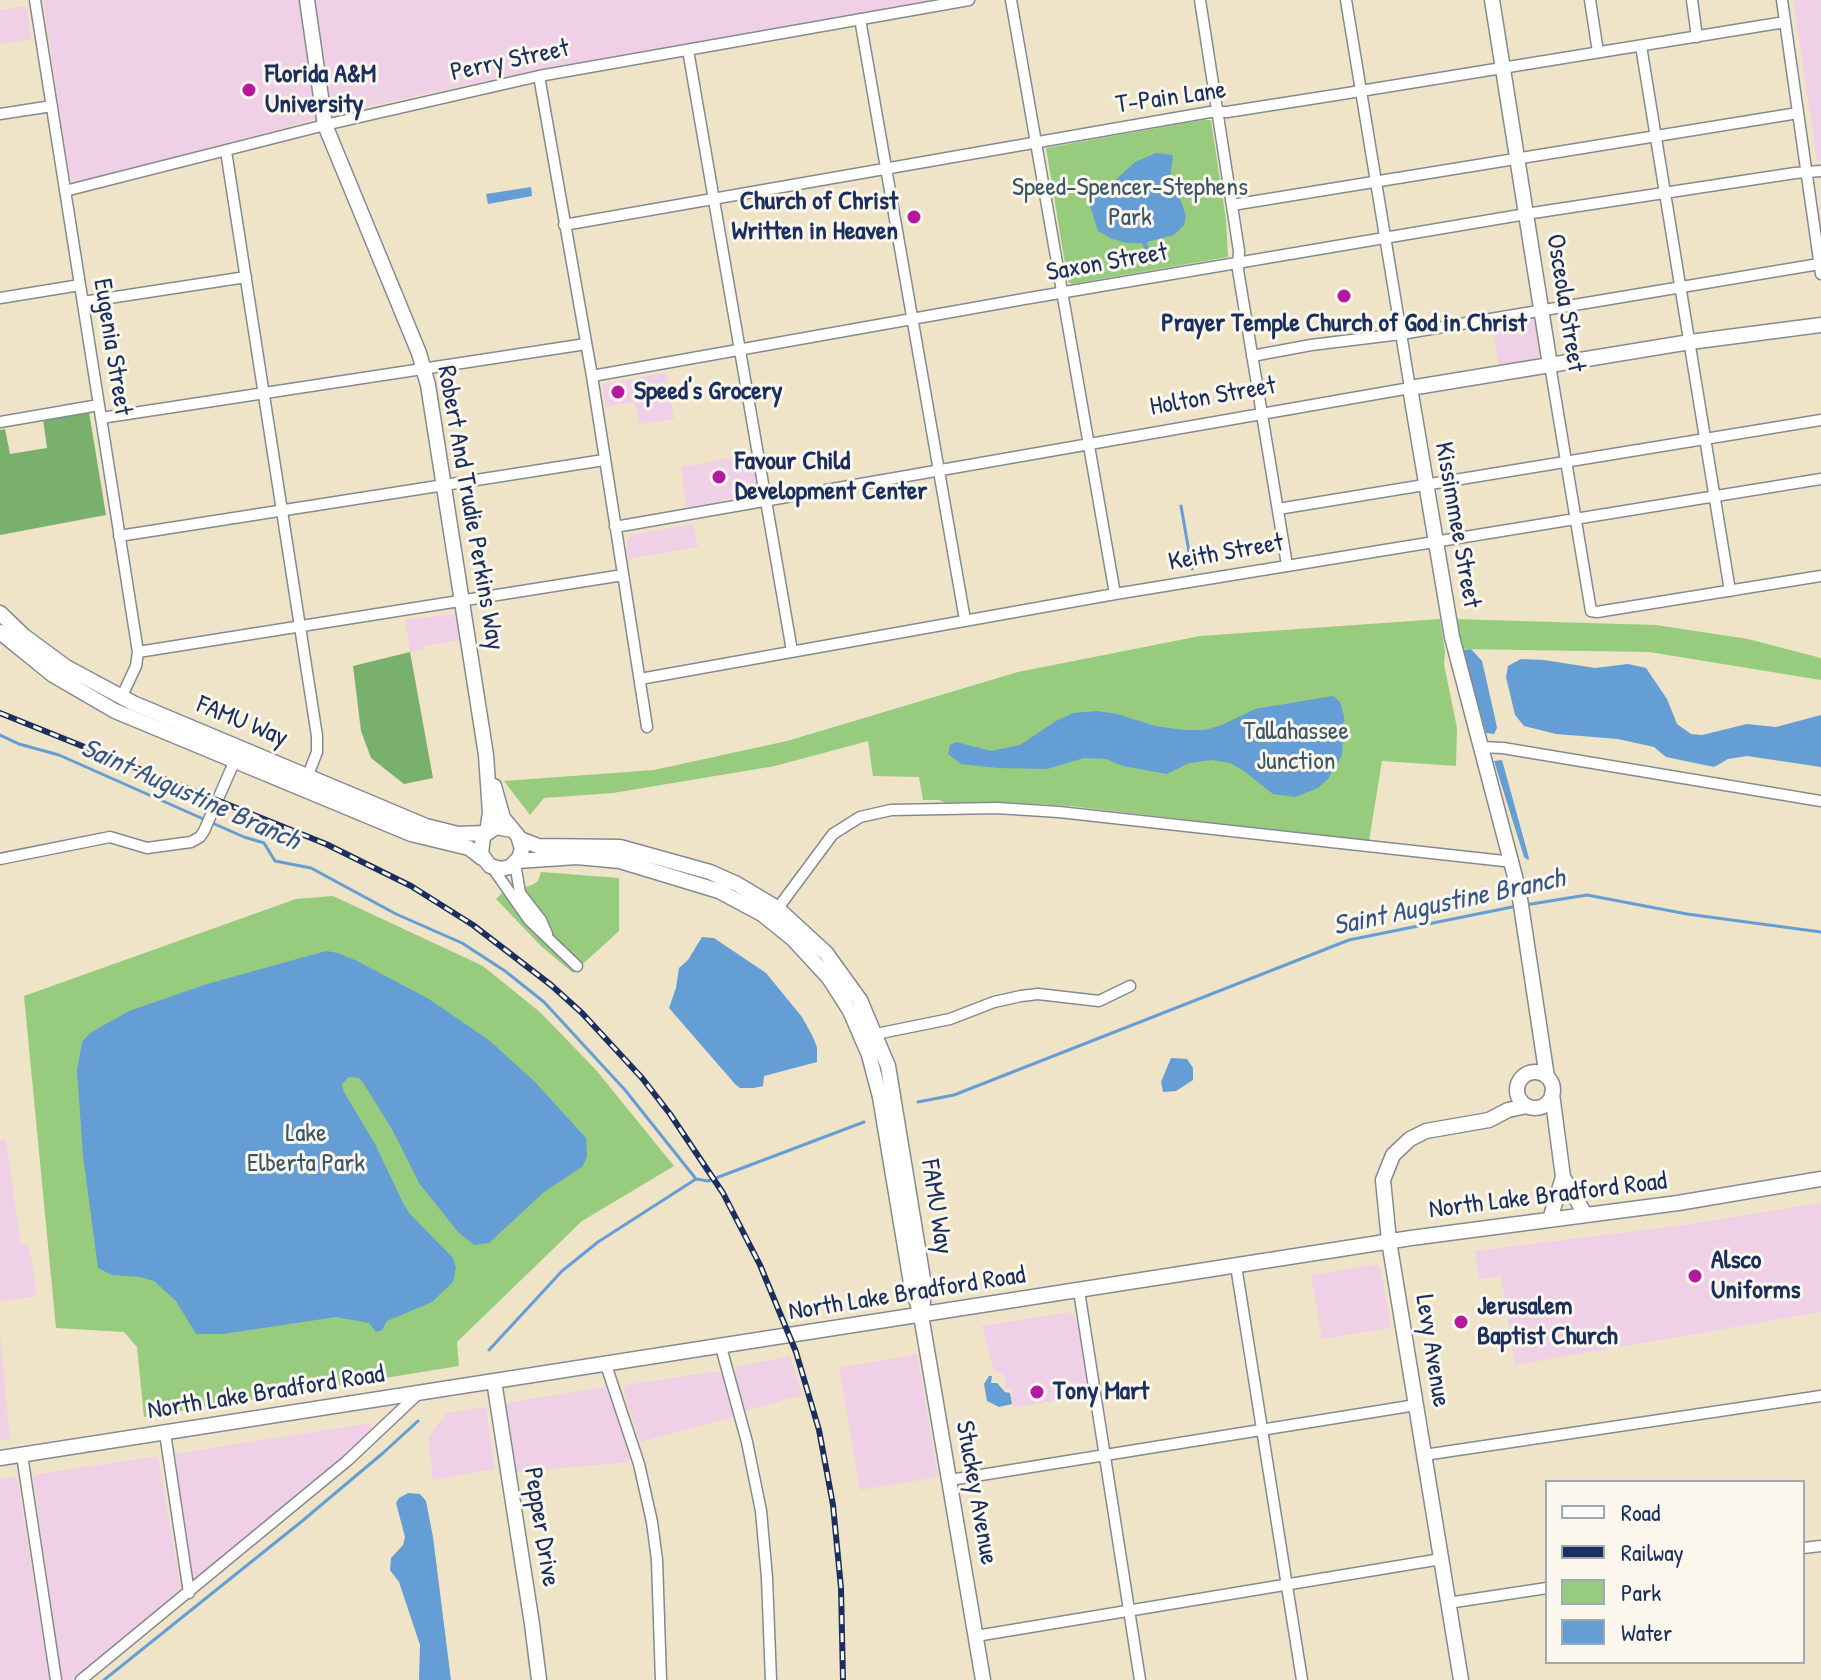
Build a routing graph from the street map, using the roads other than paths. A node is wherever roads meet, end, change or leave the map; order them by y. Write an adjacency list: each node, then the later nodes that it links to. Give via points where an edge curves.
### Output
1 (35, 0): 20 (street, Eugenia Street)
2 (307, 0): 24 (street, Robert And Trudie Perkins Way)
3 (969, 0): 11 (street, Perry Street)
4 (1011, 0): 26 (street)
5 (1200, 0): 21 (street)
6 (1346, 0): 19 (street, Kissimmee Street)
7 (1492, 0): 17 (street, Osceola Street)
8 (1590, 0): 16 (street)
9 (1692, 0): 13 (street)
10 (1782, 0): 12 (street)
11 (860, 19): 15 (street, Perry Street); 29 (street)
12 (1785, 22): 13 (street, T-Pain Lane); 22 (street)
13 (1697, 37): 14 (street, T-Pain Lane)
14 (1641, 46): 16 (street, T-Pain Lane); 25 (street)
15 (688, 50): 18 (street, Perry Street); 35 (street)
16 (1598, 52): 17 (street, T-Pain Lane)
17 (1503, 68): 19 (street, T-Pain Lane); 28 (street, Osceola Street)
18 (539, 76): 24 (street, Perry Street); 38 (street)
19 (1361, 91): 21 (street, T-Pain Lane); 32 (street, Kissimmee Street)
20 (52, 106): 23 (street); 33 (street, Eugenia Street)
21 (1218, 112): 26 (street, T-Pain Lane); 36 (street)
22 (1798, 113): 25 (street); 31 (street)
23 (0, 114)
24 (325, 125): 27 (street, Perry Street); 57 (street, Robert And Trudie Perkins Way)
25 (1656, 136): 28 (street); 34 (street)
26 (1037, 142): 29 (street, T-Pain Lane); 45 (street)
27 (226, 151): 33 (street, Perry Street); 42 (street)
28 (1517, 160): 32 (street); 37 (street, Osceola Street)
29 (886, 168): 35 (street, T-Pain Lane); 49 (street)
30 (1821, 171): 31 (street, Saxon Street)
31 (1806, 172): 34 (street, Saxon Street); 41 (street)
32 (1375, 181): 36 (street); 39 (street, Kissimmee Street)
33 (65, 191): 43 (street, Eugenia Street)
34 (1665, 192): 37 (street, Saxon Street); 44 (street)
35 (714, 199): 38 (street, T-Pain Lane); 54 (street)
36 (1232, 205): 40 (street)
37 (1526, 214): 39 (street, Saxon Street); 48 (street, Osceola Street)
38 (564, 225): 53 (street)
39 (1385, 238): 40 (street, Saxon Street); 51 (street, Kissimmee Street)
40 (1239, 263): 45 (street, Saxon Street); 55 (street)
41 (1820, 269): 44 (street)
42 (246, 277): 47 (street); 60 (street)
43 (80, 285): 46 (street); 47 (street, Eugenia Street)
44 (1681, 288): 48 (street); 52 (street)
45 (1063, 292): 49 (street, Saxon Street); 67 (street)
46 (0, 298)
47 (83, 302): 61 (street, Eugenia Street)
48 (1542, 310): 51 (street); 56 (street, Osceola Street)
49 (912, 318): 54 (street, Saxon Street); 70 (street)
50 (1821, 325): 52 (street, Holton Street)
51 (1401, 334): 55 (street); 59 (street, Kissimmee Street)
52 (1690, 342): 56 (street, Holton Street); 66 (street)
53 (586, 344): 57 (street); 58 (street)
54 (740, 349): 58 (street, Saxon Street); 75 (street)
55 (1252, 356): 62 (street)
56 (1550, 365): 59 (street, Holton Street); 69 (street, Osceola Street)
57 (423, 369): 60 (street); 72 (street, Robert And Trudie Perkins Way)
58 (592, 376): 68 (street)
59 (1410, 388): 62 (street, Holton Street); 73 (street, Kissimmee Street)
60 (262, 394): 63 (street); 77 (street)
61 (99, 405): 63 (street, Eugenia Street); 65 (street)
62 (1262, 414): 67 (street, Holton Street); 76 (street)
63 (101, 418): 80 (street, Eugenia Street)
64 (1821, 420): 66 (street)
65 (0, 422)
66 (1706, 440): 69 (street); 74 (street)
67 (1089, 443): 70 (street, Holton Street); 86 (street)
68 (604, 460): 72 (street); 79 (street)
69 (1566, 462): 73 (street); 78 (street, Osceola Street)
70 (939, 471): 75 (street, Holton Street); 89 (street)
71 (1821, 479): 74 (street, Keith Street)
72 (444, 484): 77 (street); 87 (street, Robert And Trudie Perkins Way)
73 (1426, 486): 76 (street); 81 (street, Kissimmee Street)
74 (1715, 496): 78 (street, Keith Street); 85 (street)
75 (766, 501): 79 (street, Holton Street); 92 (street)
76 (1278, 509): 82 (street)
77 (282, 510): 80 (street); 90 (street)
78 (1575, 517): 81 (street, Keith Street); 85 (street, Osceola Street, via 1593,612)
79 (615, 527): 83 (street)
80 (119, 536): 93 (street, Eugenia Street)
81 (1435, 541): 82 (street, Keith Street); 97 (street, Kissimmee Street)
82 (1287, 565): 86 (street, Keith Street)
83 (623, 575): 87 (street); 94 (street)
84 (1821, 576): 85 (street)
85 (1730, 591)
86 (1115, 594): 89 (street, Keith Street)
87 (463, 601): 90 (street); 98 (street, Robert And Trudie Perkins Way)
88 (0, 613): 95 (street, FAMU Way, via 66,667)
89 (965, 620): 92 (street, Keith Street)
90 (300, 628): 93 (street); 100 (street, via 317,741)
91 (0, 632): 99 (street, FAMU Way, via 94,700)
92 (792, 651): 94 (street, Keith Street)
93 (138, 652): 95 (street, Eugenia Street)
94 (640, 679): 96 (street)
95 (121, 698): 100 (street, FAMU Way)
96 (647, 727)
97 (1480, 747): 101 (street); 107 (street, Kissimmee Street)
98 (486, 755): 102 (street, Robert And Trudie Perkins Way); 103 (street, Robert And Trudie Perkins Way, via 502,814)
99 (235, 760): 104 (street, via 204,831 191,842 156,848 110,837); 105 (street, FAMU Way, via 411,834 469,848)
100 (308, 775): 102 (street, FAMU Way, via 432,828 462,835)
101 (1821, 801)
102 (487, 832): 103 (street, FAMU Way, via 499,827); 105 (street, via 480,847)
103 (516, 834): 106 (street, via 521,852); 108 (street, FAMU Way, via 538,846 602,845 651,854 718,875)
104 (0, 859)
105 (487, 862): 106 (street, FAMU Way, via 504,869); 109 (street, via 518,907)
106 (516, 862): 108 (street, FAMU Way, via 577,857 628,862); 109 (street, via 520,893)
107 (1513, 862): 108 (street, via 1059,812 900,810 867,814 833,834); 113 (street, Kissimmee Street)
108 (773, 914): 112 (street, FAMU Way, via 812,938 838,968); 128 (street, FAMU Way, via 829,978 866,1046)
109 (548, 936): 110 (street)
110 (577, 966)
111 (1130, 986): 112 (street, via 1099,1001 1021,996 950,1019)
112 (876, 1034): 128 (street, FAMU Way, via 893,1089 924,1285)
113 (1544, 1052): 114 (street); 115 (street, Kissimmee Street)
114 (1529, 1072): 115 (street); 116 (street, via 1519,1080)
115 (1547, 1077): 117 (street)
116 (1516, 1092): 118 (street); 119 (street)
117 (1552, 1094): 118 (street, via 1545,1104); 120 (street)
118 (1530, 1107): 119 (street, Levy Avenue); 120 (street)
119 (1508, 1110): 125 (street, Levy Avenue, via 1489,1120 1426,1131 1393,1155 1383,1180)
120 (1555, 1126): 121 (street)
121 (1563, 1177): 123 (street); 124 (street)
122 (1821, 1179): 123 (street, North Lake Bradford Road)
123 (1585, 1214): 124 (street, North Lake Bradford Road)
124 (1550, 1219): 125 (street, North Lake Bradford Road)
125 (1389, 1241): 126 (street, North Lake Bradford Road); 134 (street, Levy Avenue)
126 (1236, 1266): 127 (street, North Lake Bradford Road); 135 (street)
127 (1079, 1291): 128 (street, North Lake Bradford Road); 138 (street)
128 (921, 1315): 129 (street, North Lake Bradford Road); 141 (street, Stuckey Avenue)
129 (721, 1347): 130 (street, North Lake Bradford Road); 153 (street, via 761,1511)
130 (606, 1365): 131 (street, North Lake Bradford Road); 152 (street, via 648,1500 657,1560)
131 (494, 1381): 132 (street, North Lake Bradford Road); 151 (street, Pepper Drive)
132 (419, 1393): 136 (street, North Lake Bradford Road); 145 (street, via 347,1461)
133 (1821, 1396): 139 (street)
134 (1416, 1405): 135 (street); 139 (street, Levy Avenue)
135 (1262, 1429): 138 (street); 143 (street)
136 (165, 1433): 137 (street, North Lake Bradford Road); 145 (street)
137 (22, 1455): 140 (street, North Lake Bradford Road); 149 (street)
138 (1104, 1455): 141 (street); 147 (street)
139 (1424, 1455): 142 (street, Levy Avenue)
140 (0, 1458)
141 (950, 1480): 148 (street, Stuckey Avenue)
142 (1441, 1559): 143 (street); 146 (street, Levy Avenue)
143 (1287, 1585): 147 (street); 156 (street)
144 (1545, 1588): 146 (street)
145 (189, 1593): 150 (street)
146 (1448, 1603): 157 (street, Levy Avenue)
147 (1129, 1611): 148 (street); 155 (street)
148 (976, 1636): 154 (street, Stuckey Avenue)
149 (56, 1680)
150 (81, 1680)
151 (539, 1680)
152 (661, 1680)
153 (771, 1680)
154 (983, 1680)
155 (1140, 1680)
156 (1302, 1680)
157 (1461, 1680)

